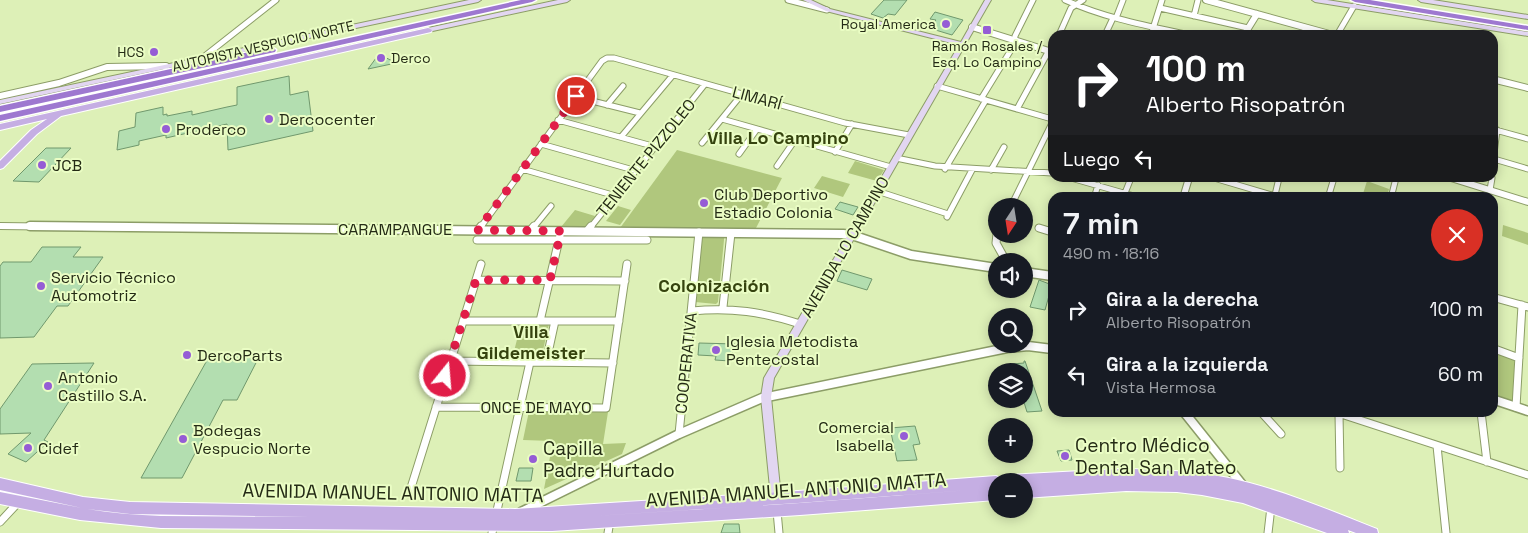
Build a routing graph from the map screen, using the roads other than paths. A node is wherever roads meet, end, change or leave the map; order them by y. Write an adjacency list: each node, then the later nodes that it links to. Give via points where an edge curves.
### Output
1 (276, 0): 46 (street)
2 (478, 0): 43 (main road)
3 (501, 0): 49 (highway, AUTOPISTA VESPUCIO NORTE)
4 (532, 0): 33 (highway); 69 (highway, AUTOPISTA VESPUCIO NORTE)
5 (568, 0): 33 (main road)
6 (788, 0): 22 (street)
7 (806, 0): 22 (main road)
8 (988, 0): 28 (main road, AVENIDA LO CAMPINO)
9 (1033, 0): 41 (street)
10 (1065, 0): 20 (street)
11 (1084, 0): 20 (street)
12 (1123, 0): 26 (street)
13 (1162, 0): 21 (street)
14 (1198, 0): 24 (street)
15 (1206, 0): 23 (street)
16 (1315, 0): 19 (main road)
17 (1391, 0): 27 (highway)
18 (1421, 0): 25 (main road)
19 (1355, 3): 32 (highway); 39 (street); 40 (main road)
20 (1077, 5): 26 (street); 34 (street, via 1071,8)
21 (1160, 8): 24 (street); 29 (street)
22 (828, 10): 42 (main road)
23 (1256, 14): 30 (street); 31 (street)
24 (1194, 16): 30 (street)
25 (1528, 17)
26 (1114, 18): 29 (street); 35 (street)
27 (1528, 22)
28 (972, 27): 41 (street); 42 (main road, AVENIDA LO CAMPINO)
29 (1154, 27): 36 (street); 37 (street)
30 (1248, 28)
31 (1306, 28): 38 (street)
32 (1528, 28)
33 (428, 30): 63 (main road)
34 (1061, 30)
35 (1108, 30)
36 (1153, 30)
37 (1168, 30)
38 (1314, 30)
39 (1340, 30)
40 (1528, 34)
41 (1015, 40): 44 (street); 58 (street)
42 (962, 44): 53 (main road, AVENIDA LO CAMPINO)
43 (264, 46): 46 (main road); 49 (highway)
44 (1048, 50)
45 (1048, 58): 62 (street)
46 (200, 59): 47 (main road)
47 (166, 66): 56 (street, via 109,67 52,85); 59 (main road)
48 (673, 75): 51 (street, LIMARÍ); 57 (street, LIMARÍ, via 606,58); 64 (street)
49 (137, 79): 61 (highway, AUTOPISTA VESPUCIO NORTE)
50 (1498, 80): 54 (street)
51 (705, 84): 55 (street, LIMARÍ); 80 (street, TENIENTE PIZZOLEO)
52 (622, 86): 60 (street)
53 (938, 86): 58 (street); 73 (main road, AVENIDA LO CAMPINO)
54 (1528, 88)
55 (742, 94): 65 (street); 68 (street, LIMARÍ)
56 (0, 96)
57 (576, 96): 60 (street); 66 (street)
58 (984, 99): 62 (street); 89 (street)
59 (0, 102)
60 (607, 105): 64 (street)
61 (0, 109)
62 (1017, 109): 67 (street)
63 (67, 111): 69 (main road); 79 (main road, via 42,126)
64 (640, 113): 74 (street)
65 (722, 119): 70 (street); 77 (street)
66 (558, 120): 74 (street); 78 (street)
67 (1048, 120)
68 (852, 124): 73 (street, LIMARÍ); 82 (street)
69 (1, 125): 79 (main road, via 26,129)
70 (757, 129): 76 (street); 83 (street)
71 (1048, 130): 95 (street)
72 (1498, 130): 75 (street)
73 (909, 135): 84 (main road, AVENIDA LO CAMPINO)
74 (620, 137): 80 (street)
75 (1528, 139)
76 (795, 140): 82 (street); 87 (street)
77 (702, 143)
78 (541, 144): 91 (street); 94 (street)
79 (19, 146): 86 (main road)
80 (656, 147): 94 (street, TENIENTE PIZZOLEO)
81 (1004, 147): 93 (street)
82 (835, 152): 88 (street)
83 (738, 154)
84 (896, 158): 88 (main road, AVENIDA LO CAMPINO); 89 (street)
85 (1498, 160): 90 (street)
86 (0, 166)
87 (777, 166)
88 (891, 167): 103 (main road, AVENIDA LO CAMPINO)
89 (945, 168): 92 (street)
90 (1528, 169)
91 (522, 170): 109 (street); 115 (street)
92 (972, 170): 93 (street); 103 (street, via 947,216)
93 (992, 170): 95 (street)
94 (637, 171): 109 (street, TENIENTE PIZZOLEO)
95 (1029, 171): 96 (street); 110 (street)
96 (1048, 173)
97 (1088, 182): 101 (street)
98 (1237, 182): 106 (street)
99 (1464, 182): 102 (street)
100 (1491, 182): 102 (street)
101 (1098, 185): 104 (street); 105 (street)
102 (1490, 190): 107 (street)
103 (877, 191): 122 (main road, AVENIDA LO CAMPINO)
104 (1096, 192)
105 (1122, 192)
106 (1266, 192)
107 (1496, 192)
108 (1498, 193): 111 (street)
109 (616, 196): 118 (street, TENIENTE PIZZOLEO)
110 (1015, 198)
111 (1528, 202)
112 (550, 206): 116 (street)
113 (0, 226): 115 (street, CARAMPANGUE)
114 (1039, 228): 119 (street)
115 (478, 230): 116 (street, CARAMPANGUE)
116 (530, 230): 117 (street, CARAMPANGUE)
117 (561, 231): 118 (street, CARAMPANGUE); 124 (street)
118 (587, 231): 120 (street, CARAMPANGUE)
119 (1048, 231)
120 (699, 232): 121 (street, CARAMPANGUE); 137 (street, COOPERATIVA)
121 (731, 233): 122 (street, CARAMPANGUE); 136 (street)
122 (852, 235): 128 (street, CARAMPANGUE, via 911,255); 142 (main road, AVENIDA LO CAMPINO)
123 (478, 240): 124 (street)
124 (559, 240): 125 (street); 132 (street)
125 (647, 240)
126 (481, 264): 131 (street)
127 (627, 264): 133 (street)
128 (988, 267)
129 (1033, 273): 130 (street)
130 (1048, 275)
131 (476, 280): 132 (street); 138 (street)
132 (550, 280): 133 (street); 139 (street)
133 (625, 281): 141 (street)
134 (1498, 299): 135 (street)
135 (1525, 306): 145 (street)
136 (723, 307): 137 (street); 142 (street, via 774,314)
137 (692, 311): 161 (street, COOPERATIVA)
138 (463, 321): 139 (street); 146 (street)
139 (540, 321): 140 (street)
140 (555, 321): 141 (street); 148 (street)
141 (619, 321): 149 (street)
142 (800, 324): 150 (main road, AVENIDA LO CAMPINO, via 771,374)
143 (1048, 348): 150 (street, via 1007,348)
144 (1498, 350): 145 (street)
145 (1519, 358): 154 (street)
146 (450, 361): 147 (street); 152 (street)
147 (530, 362): 148 (street); 153 (street)
148 (546, 362): 149 (street)
149 (613, 363): 153 (street, ONCE DE MAYO, via 606,408)
150 (766, 397): 161 (street); 177 (main road, AVENIDA LO CAMPINO)
151 (1498, 401): 154 (street)
152 (436, 407): 153 (street, ONCE DE MAYO); 173 (street)
153 (520, 407): 181 (street)
154 (1516, 407): 155 (street)
155 (1528, 411)
156 (1188, 417): 170 (street)
157 (1266, 417): 162 (street)
158 (1337, 417): 165 (street)
159 (1349, 417): 163 (street)
160 (1481, 417): 164 (street)
161 (680, 434): 179 (street)
162 (1281, 434)
163 (1437, 446): 164 (street); 190 (street)
164 (1487, 462): 166 (street)
165 (1340, 468)
166 (1528, 475)
167 (1033, 480): 170 (main road, via 1156,474)
168 (988, 483): 177 (main road, AVENIDA MANUEL ANTONIO MATTA)
169 (0, 484): 171 (main road, AVENIDA MANUEL ANTONIO MATTA)
170 (1245, 488): 178 (main road); 189 (main road)
171 (30, 491): 176 (street); 181 (main road, AVENIDA MANUEL ANTONIO MATTA, via 83,503 130,508)
172 (1033, 491): 178 (main road, via 1146,485 1214,491)
173 (409, 494)
174 (988, 494): 177 (main road, AVENIDA MANUEL ANTONIO MATTA)
175 (0, 498): 176 (main road, AVENIDA MANUEL ANTONIO MATTA)
176 (19, 503): 180 (street); 183 (main road, AVENIDA MANUEL ANTONIO MATTA, via 108,519)
177 (777, 504): 179 (main road, AVENIDA MANUEL ANTONIO MATTA); 182 (main road, AVENIDA MANUEL ANTONIO MATTA); 187 (street)
178 (1266, 505): 186 (main road); 188 (street)
179 (515, 514): 181 (main road, AVENIDA MANUEL ANTONIO MATTA)
180 (0, 522)
181 (494, 524): 184 (main road, AVENIDA MANUEL ANTONIO MATTA); 185 (main road, AVENIDA MANUEL ANTONIO MATTA)
182 (609, 527): 185 (main road, AVENIDA MANUEL ANTONIO MATTA)
183 (365, 529): 184 (main road, AVENIDA MANUEL ANTONIO MATTA)
184 (422, 529)
185 (551, 529)
186 (1337, 532)
187 (779, 533)
188 (1268, 533)
189 (1372, 533)
190 (1446, 533)

